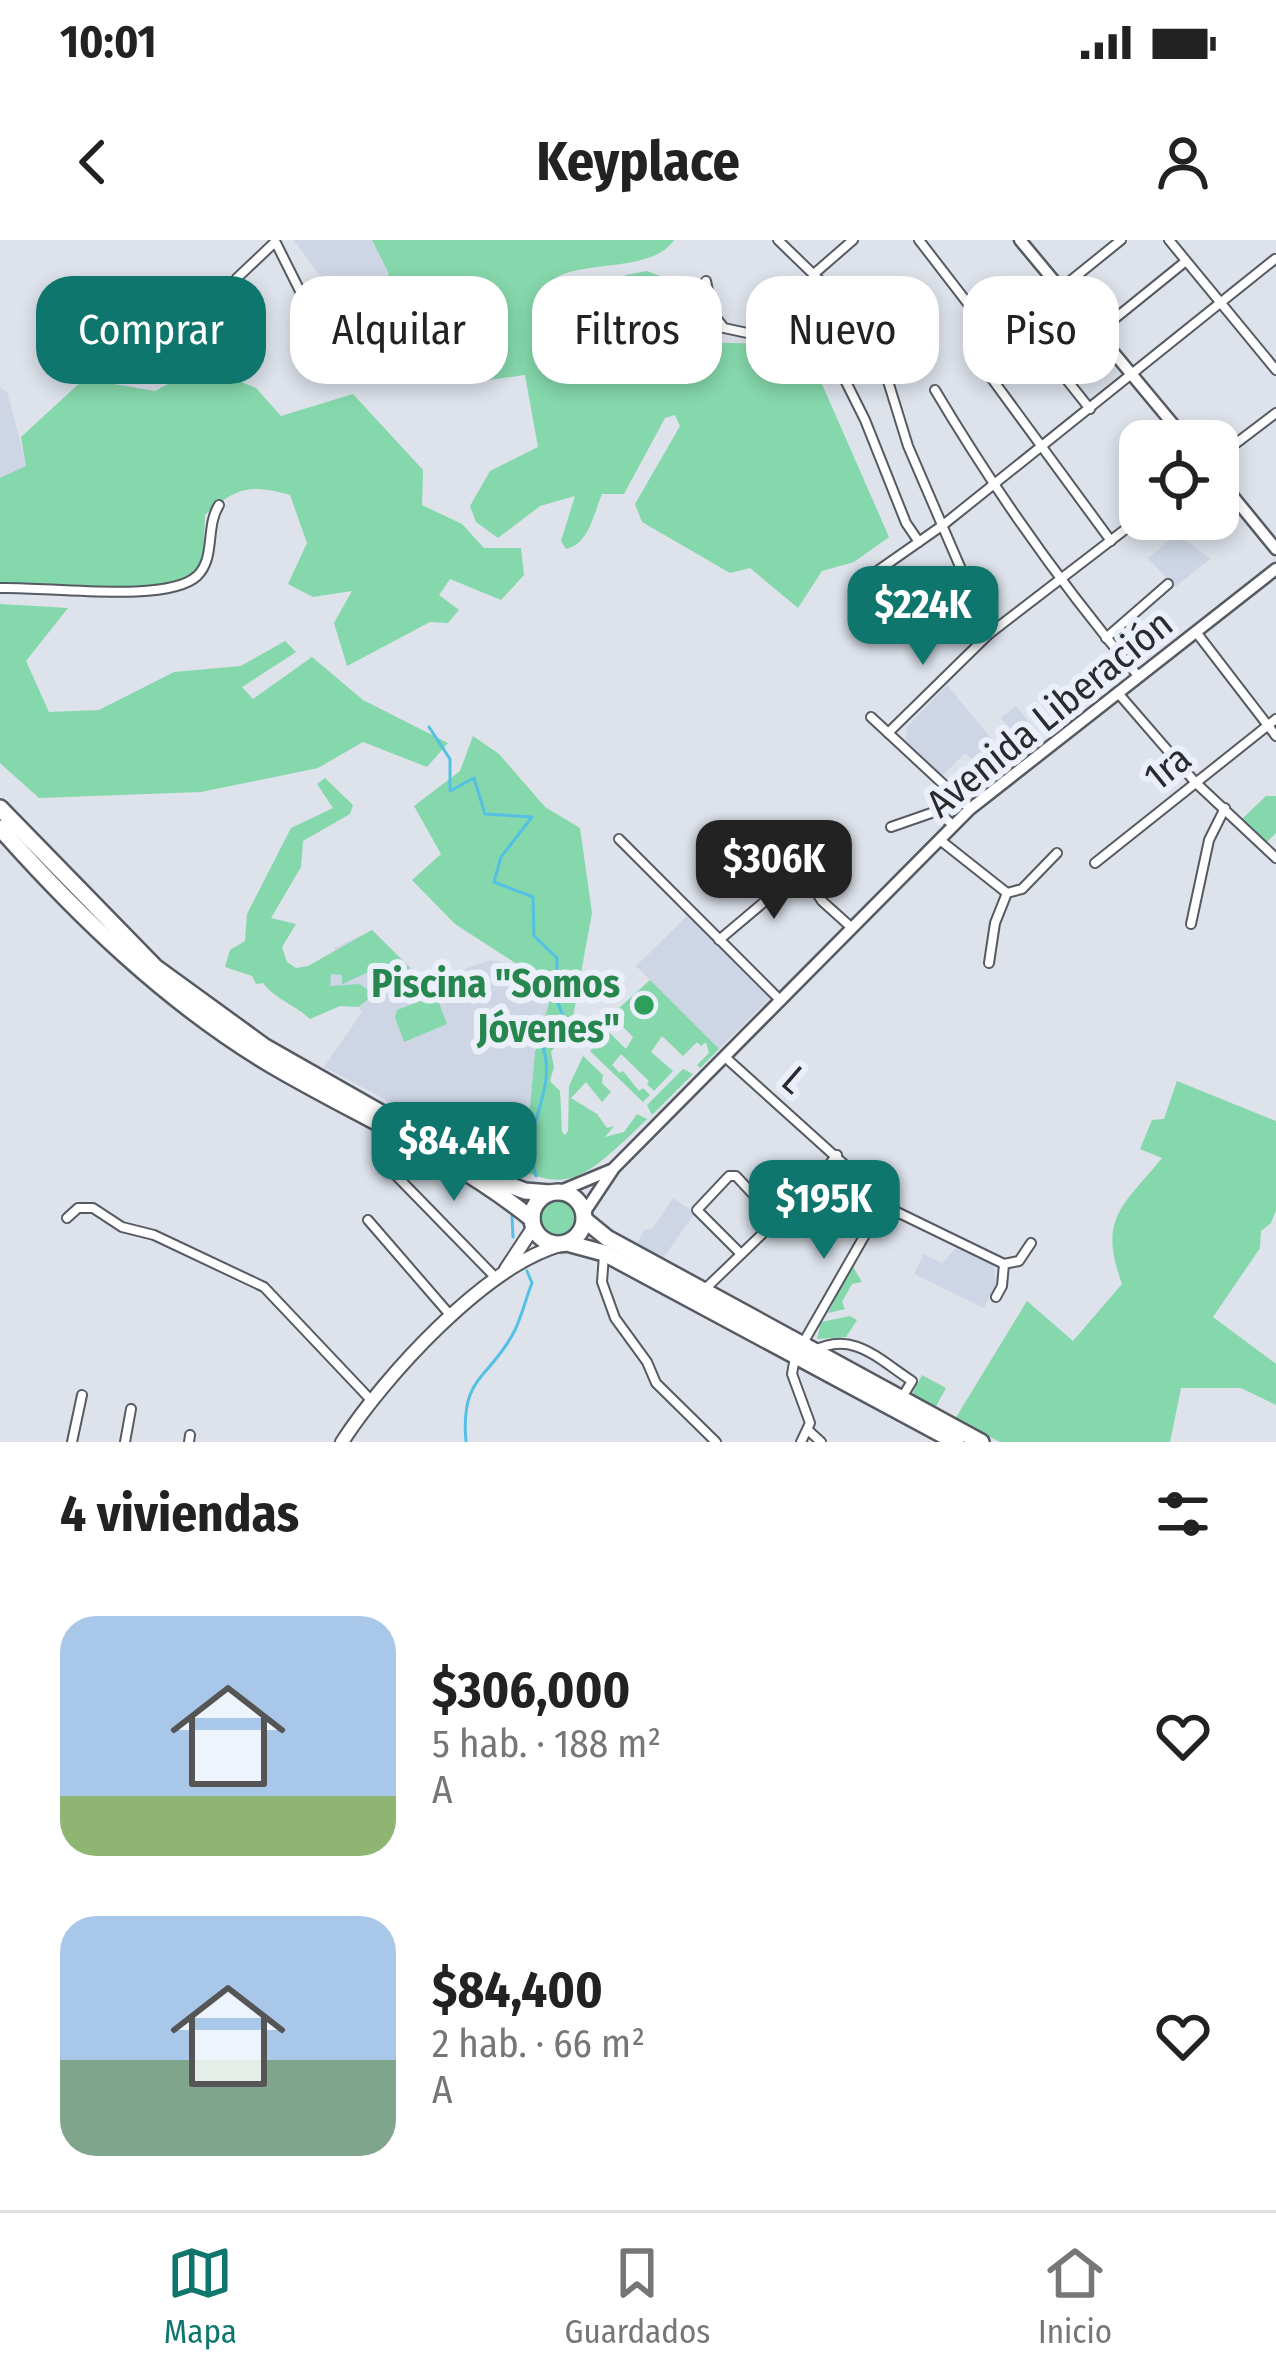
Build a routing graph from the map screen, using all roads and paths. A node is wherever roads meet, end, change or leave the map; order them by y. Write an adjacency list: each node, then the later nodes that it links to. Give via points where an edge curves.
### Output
1 (778, 240): 10 (street)
2 (853, 240): 10 (street)
3 (919, 240): 15 (street)
4 (1020, 240): 13 (main road)
5 (1121, 240): 14 (street)
6 (1169, 240): 9 (street)
7 (275, 242): 11 (street); 12 (street)
8 (1275, 259): 16 (street)
9 (1186, 260): 16 (street); 17 (street)
10 (815, 273): 33 (street, via 883,365)
11 (239, 276)
12 (293, 276)
13 (1049, 276)
14 (1076, 276)
15 (963, 297)
16 (1222, 305): 20 (street); 21 (street)
17 (1119, 315)
18 (722, 325): 36 (street, via 789,342 841,372)
19 (1119, 359): 21 (main road)
20 (1276, 370)
21 (1133, 375): 25 (street); 27 (main road)
22 (996, 384): 29 (street)
23 (1070, 384): 25 (street)
24 (935, 390): 30 (street)
25 (1090, 409): 29 (street)
26 (1276, 413): 28 (street)
27 (1170, 420)
28 (1239, 442)
29 (1042, 447): 30 (street); 35 (street)
30 (994, 485): 33 (street); 41 (street)
31 (1239, 504): 37 (main road)
32 (219, 506): 43 (street, via 206,563 185,583 157,590)
33 (943, 525): 36 (street); 45 (street)
34 (1119, 535): 35 (street)
35 (1111, 541): 41 (street)
36 (919, 542): 39 (street)
37 (1275, 548): 40 (main road)
38 (1276, 568): 40 (main road, Avenida Liberación)
39 (873, 574)
40 (1264, 578): 44 (main road, Avenida Liberación)
41 (1061, 580): 45 (street); 46 (street)
42 (1168, 584): 46 (street)
43 (0, 588)
44 (1196, 632): 47 (main road, Avenida Liberación); 50 (street)
45 (988, 634): 51 (street)
46 (1106, 638): 47 (street)
47 (1138, 677): 48 (main road, Avenida Liberación)
48 (1118, 693): 53 (street); 56 (main road, Avenida Liberación)
49 (871, 717): 51 (street)
50 (1272, 722): 52 (street); 53 (street, 1ra)
51 (888, 733): 56 (street)
52 (1276, 736)
53 (1195, 782): 55 (street); 65 (street, 1ra)
54 (0, 808): 77 (highway, via 155,967 266,1047 505,1183)
55 (1225, 808): 64 (street); 68 (street, via 1209,840)
56 (970, 809): 57 (main road, Avenida Liberación)
57 (954, 826): 58 (street, via 937,811); 61 (main road, Avenida Liberación)
58 (891, 827)
59 (0, 828): 74 (highway, via 145,975 267,1062)
60 (620, 839): 70 (street)
61 (940, 840): 67 (street); 69 (main road, Avenida Liberación)
62 (791, 854): 66 (street)
63 (1057, 854): 67 (street, via 1022,890)
64 (1276, 858)
65 (1096, 863)
66 (802, 870): 69 (street); 70 (street)
67 (1007, 892): 71 (street)
68 (1191, 924)
69 (852, 928): 72 (main road, Avenida Liberación)
70 (719, 940): 72 (street)
71 (989, 963)
72 (781, 1001): 73 (main road, Avenida Liberación)
73 (725, 1057): 75 (street, L); 76 (main road, Avenida Liberación)
74 (393, 1132): 83 (highway, via 502,1196); 89 (street, via 381,1160)
75 (837, 1155): 78 (street, L); 82 (street)
76 (614, 1168): 77 (main road, Avenida Liberación); 79 (main road, Avenida Liberación)
77 (554, 1192): 79 (highway, via 574,1198); 83 (highway, via 536,1203)
78 (885, 1199): 88 (street, L); 93 (street)
79 (584, 1216): 85 (highway, via 579,1234); 90 (highway, via 607,1238)
80 (67, 1218): 95 (street, via 93,1208 264,1286)
81 (368, 1220): 92 (street)
82 (777, 1220): 87 (street); 87 (street, via 730,1176 698,1210)
83 (532, 1224): 85 (highway, via 544,1241); 89 (main road)
84 (1031, 1243): 88 (street, via 1019,1261)
85 (563, 1244): 86 (highway); 89 (main road)
86 (604, 1253): 93 (highway); 102 (street, via 602,1282 615,1318 656,1383)
87 (741, 1254): 90 (street)
88 (1004, 1264): 91 (street)
89 (501, 1274): 92 (main road)
90 (704, 1290): 93 (highway)
91 (996, 1298)
92 (452, 1317): 95 (main road)
93 (802, 1351): 96 (highway); 96 (street, via 838,1341 861,1349 912,1381); 98 (street, via 792,1374); 105 (highway)
94 (82, 1395): 99 (street)
95 (370, 1399): 101 (main road)
96 (901, 1399): 106 (highway)
97 (131, 1409): 100 (street)
98 (809, 1431): 103 (street); 104 (street)
99 (72, 1442)
100 (125, 1442)
101 (342, 1442)
102 (716, 1442)
103 (801, 1442)
104 (820, 1442)
105 (956, 1442)
106 (980, 1442)

